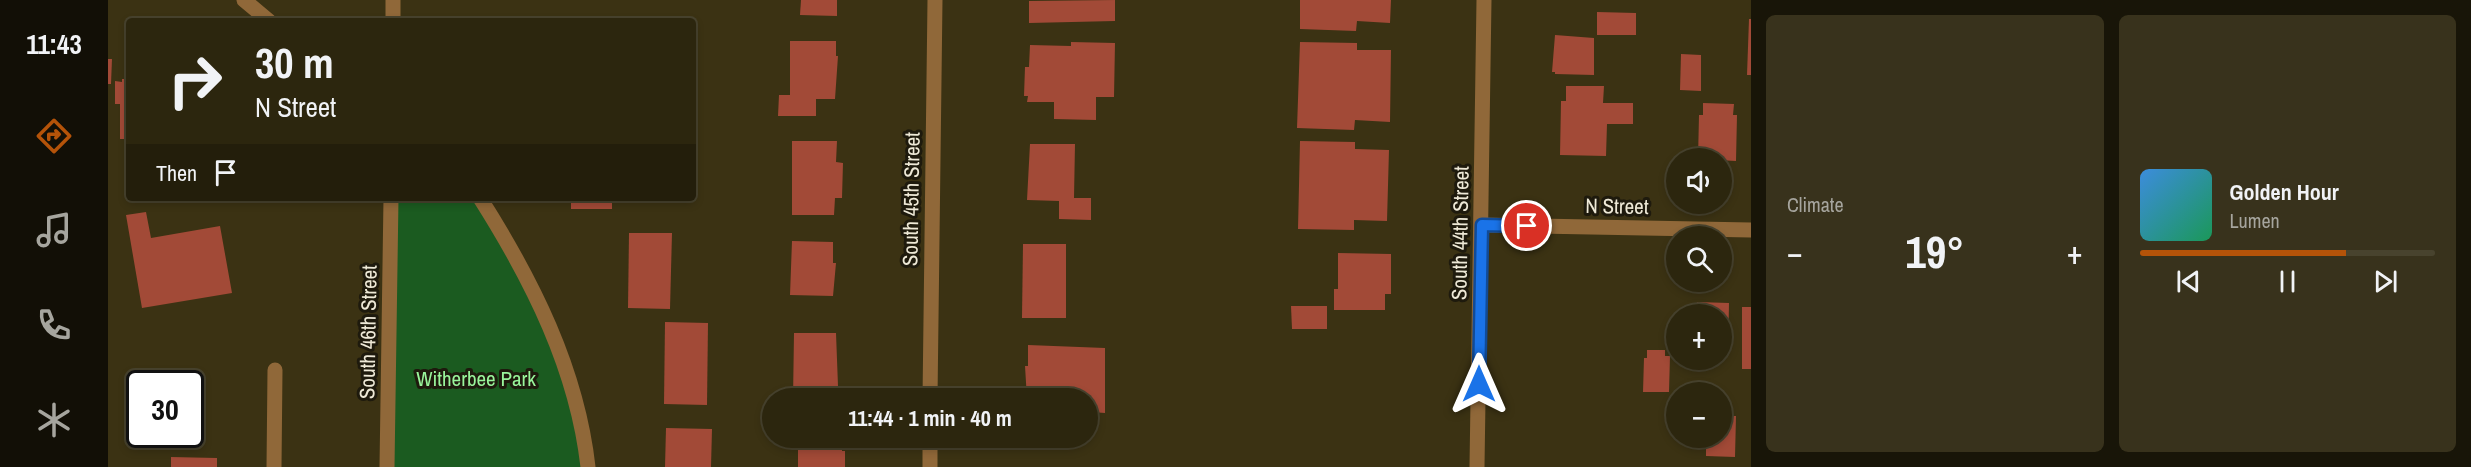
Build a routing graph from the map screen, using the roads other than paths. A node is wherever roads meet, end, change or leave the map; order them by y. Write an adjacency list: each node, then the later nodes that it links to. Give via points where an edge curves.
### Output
1 (244, 0): 5 (street)
2 (393, 0): 6 (street)
3 (935, 0): 12 (street, South 45th Street)
4 (1484, 0): 9 (street, South 44th Street)
5 (265, 18)
6 (393, 18)
7 (391, 201): 15 (street, South 46th Street)
8 (482, 201): 16 (street, via 516,255 550,326 576,407)
9 (1482, 225): 10 (street, N Street); 18 (street, South 44th Street)
10 (1751, 230)
11 (275, 370): 14 (street)
12 (930, 388)
13 (930, 448): 17 (street)
14 (274, 467)
15 (387, 467)
16 (588, 467)
17 (930, 467)
18 (1478, 467)

